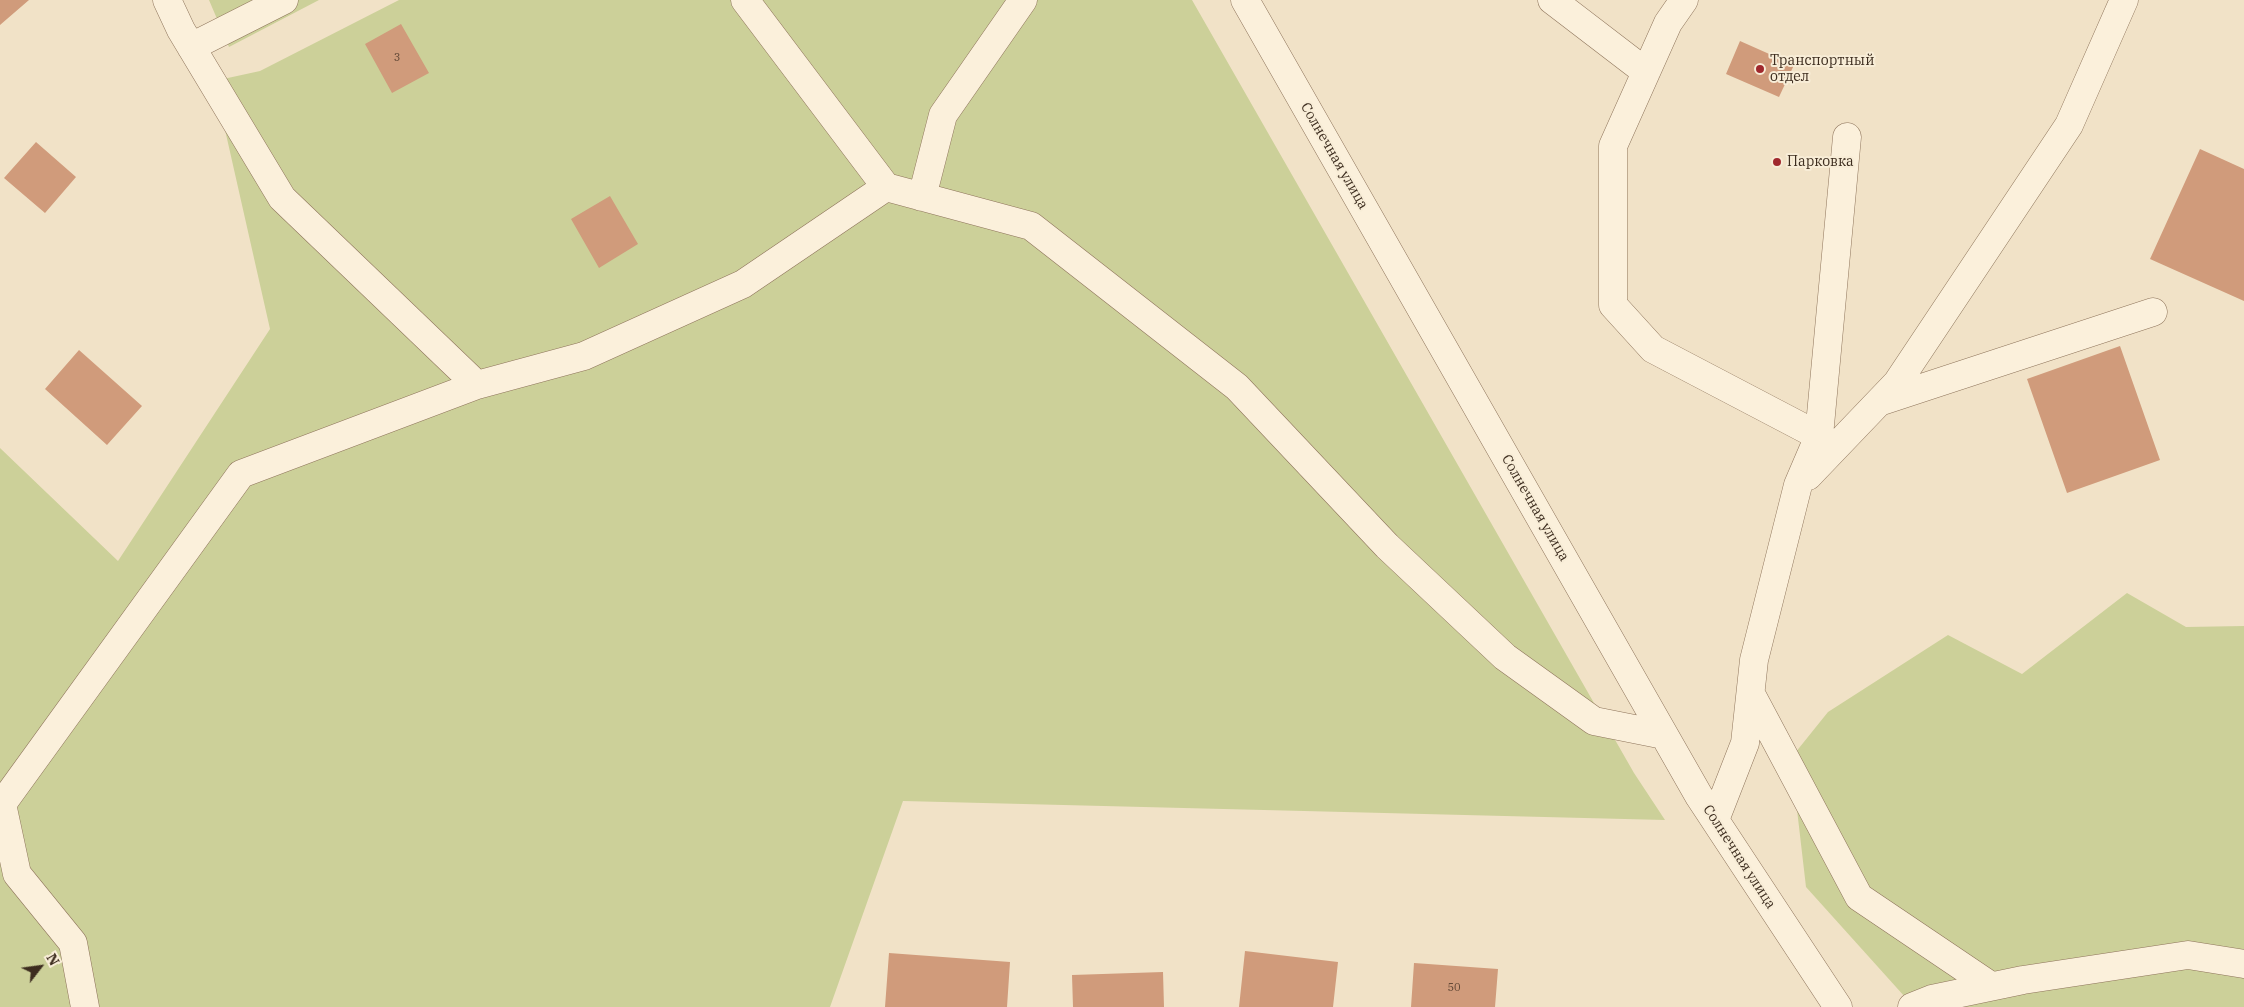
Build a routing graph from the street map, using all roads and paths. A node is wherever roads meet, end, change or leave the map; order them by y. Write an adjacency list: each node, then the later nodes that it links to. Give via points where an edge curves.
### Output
1 (167, 0): 9 (street)
2 (284, 0): 9 (street)
3 (745, 0): 12 (street)
4 (1023, 0): 13 (street, via 943,115)
5 (1245, 0): 20 (street, Солнечная улица)
6 (1552, 0): 10 (street)
7 (1684, 0): 10 (street, via 1668,23)
8 (2124, 0): 16 (street, via 2069,125 1898,383)
9 (191, 47): 15 (street, via 282,198)
10 (1646, 72): 17 (street, via 1612,146 1613,305 1653,349)
11 (1847, 137): 17 (street)
12 (886, 187): 13 (street); 15 (street, via 742,284 584,356)
13 (922, 197): 20 (street, via 1031,226 1237,387 1387,546 1505,657 1594,721)
14 (2153, 312): 16 (street)
15 (478, 385): 21 (street, via 242,474)
16 (1880, 401): 18 (street)
17 (1819, 436): 18 (street)
18 (1798, 485): 19 (street, via 1754,660)
19 (1751, 694): 22 (street, via 1745,743); 24 (street, via 1859,897)
20 (1664, 735): 22 (street, Солнечная улица)
21 (1, 803): 25 (street, via 17,874 73,943)
22 (1715, 820): 26 (street, Солнечная улица)
23 (2244, 964): 24 (street, via 2188,955)
24 (1991, 986): 27 (street, via 1932,999)
25 (85, 1007)
26 (1838, 1007)
27 (1912, 1007)

